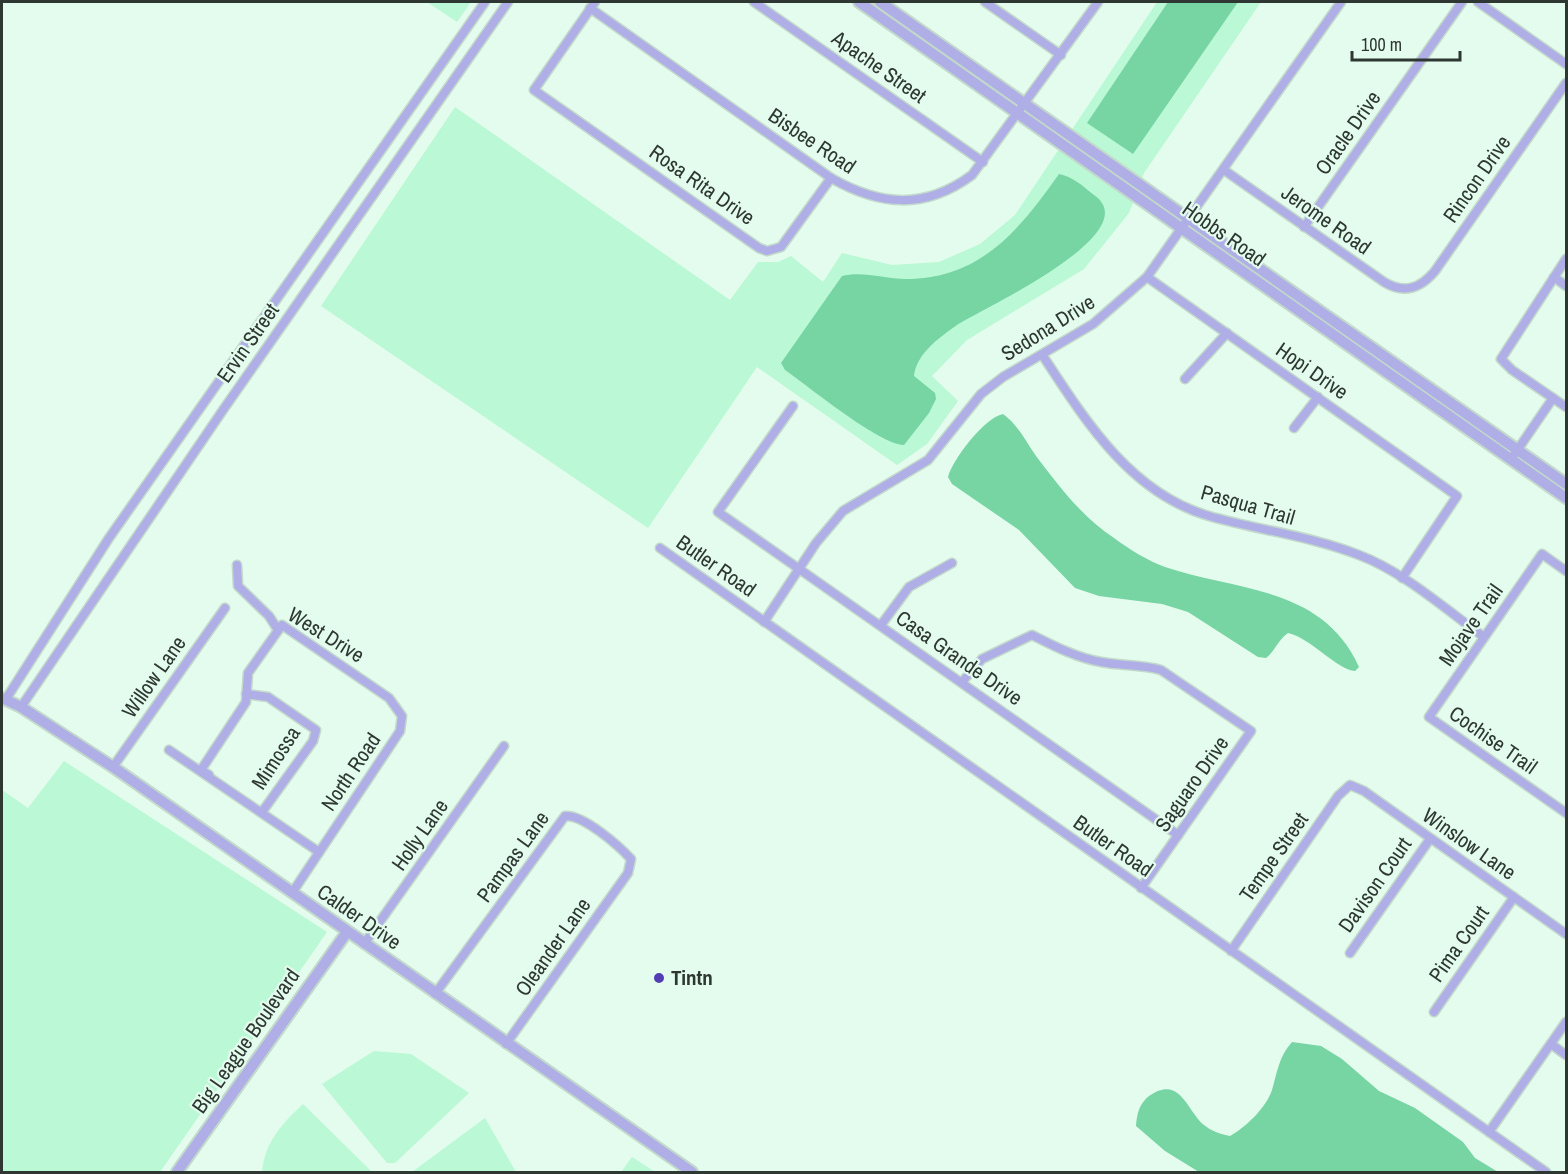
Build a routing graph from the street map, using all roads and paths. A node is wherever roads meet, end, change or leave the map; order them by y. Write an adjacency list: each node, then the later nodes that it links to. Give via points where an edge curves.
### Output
1 (485, 2): 52 (street, Ervin Street, via 109,538)
2 (508, 2): 53 (street, Ervin Street, via 216,419)
3 (754, 2): 16 (street, Apache Street)
4 (859, 2): 15 (street, Hobbs Road)
5 (880, 2): 15 (street, Hobbs Road)
6 (985, 2): 12 (street)
7 (1098, 2): 12 (street, Bisbee Road)
8 (1341, 2): 17 (street, Sedona Drive)
9 (1462, 2): 20 (street, Oracle Drive)
10 (1478, 2): 13 (street)
11 (593, 5): 18 (street, Bisbee Road); 18 (street, Rosa Rita Drive, via 534,90 767,251 781,247)
12 (1061, 55): 15 (street, Bisbee Road)
13 (1566, 64)
14 (1566, 83): 25 (street, Rincon Drive, via 1435,271)
15 (1023, 109): 16 (street, Bisbee Road); 19 (street, Hobbs Road)
16 (983, 162): 18 (street, Bisbee Road, via 963,181 917,200 879,199 852,190)
17 (1224, 170): 19 (street, Sedona Drive); 20 (street, Jerome Road)
18 (831, 177)
19 (1186, 224): 22 (street, Sedona Drive); 34 (street, Hobbs Road); 35 (street, Hobbs Road)
20 (1305, 226): 25 (street, Jerome Road, via 1384,282 1399,290)
21 (1566, 260): 23 (street)
22 (1147, 277): 26 (street, Hopi Drive); 27 (street, Sedona Drive, via 1093,324)
23 (1554, 278): 24 (street); 30 (street, via 1501,359)
24 (1566, 286)
25 (1412, 289)
26 (1227, 333): 28 (street); 29 (street, Hopi Drive)
27 (1043, 356): 41 (street, Sedona Drive, via 981,393 928,460 843,511); 43 (street, Pasqua Trail, via 1090,427 1148,485 1207,515 1359,555)
28 (1185, 379)
29 (1318, 397): 33 (street); 43 (street, Hopi Drive, via 1457,496)
30 (1553, 398): 32 (street); 34 (street)
31 (793, 406): 41 (street, Casa Grande Drive, via 718,512)
32 (1566, 407)
33 (1294, 428)
34 (1517, 450): 35 (street); 36 (street, Hobbs Road)
35 (1510, 459): 37 (street, Hobbs Road)
36 (1566, 484)
37 (1566, 498)
38 (660, 548): 45 (street, Butler Road)
39 (952, 562): 46 (street, via 909,587)
40 (237, 565): 47 (street, West Drive, via 238,586 270,616)
41 (800, 569): 45 (street, Sedona Drive); 46 (street, Casa Grande Drive)
42 (1566, 571): 48 (street, Mojave Trail, via 1542,554)
43 (1402, 578): 48 (street, Pasqua Trail)
44 (225, 608): 57 (street, Willow Lane)
45 (764, 622): 66 (street, Butler Road)
46 (881, 625): 50 (street, Casa Grande Drive)
47 (278, 630): 49 (street, West Drive, via 282,625); 51 (street, via 248,674)
48 (1484, 637): 54 (street, Mojave Trail)
49 (360, 678): 64 (street, North Road, via 389,698 402,716 400,731)
50 (962, 682): 62 (street, Casa Grande Drive); 62 (street, Saguaro Drive, via 982,659 1032,635 1101,663 1161,670 1251,731)
51 (246, 694): 58 (street, via 246,702 201,770); 60 (street, Mimossa, via 268,697 316,730 313,741)
52 (4, 698): 53 (street, Calder Drive)
53 (21, 707): 57 (street, Calder Drive)
54 (1429, 717): 61 (street, Cochise Trail)
55 (504, 746): 71 (street, Holly Lane)
56 (169, 750): 58 (street)
57 (113, 767): 67 (street, Calder Drive)
58 (209, 775): 60 (street)
59 (1350, 785): 63 (street, Winslow Lane); 72 (street, Tempe Street, via 1338,796)
60 (262, 812): 64 (street)
61 (1566, 813)
62 (1178, 835): 66 (street, Saguaro Drive)
63 (1430, 839): 68 (street, Winslow Lane); 73 (street, Davison Court)
64 (319, 852): 67 (street, North Road)
65 (629, 870): 74 (street, Pampas Lane, via 631,860 622,850 578,818 565,816); 77 (street, Oleander Lane)
66 (1141, 888): 72 (street, Butler Road)
67 (292, 893): 69 (street, Calder Drive)
68 (1514, 897): 70 (street, Winslow Lane); 75 (street, Pima Court)
69 (346, 932): 71 (street, Calder Drive); 81 (street, Big League Boulevard)
70 (1566, 934)
71 (364, 944): 74 (street, Calder Drive)
72 (1231, 951): 80 (street, Butler Road)
73 (1350, 952)
74 (435, 994): 77 (street, Calder Drive)
75 (1434, 1012)
76 (1566, 1022): 78 (street)
77 (506, 1044): 82 (street, Calder Drive)
78 (1551, 1044): 79 (street); 80 (street)
79 (1566, 1055)
80 (1489, 1132): 83 (street, Butler Road)
81 (177, 1173)
82 (692, 1173)
83 (1546, 1173)

